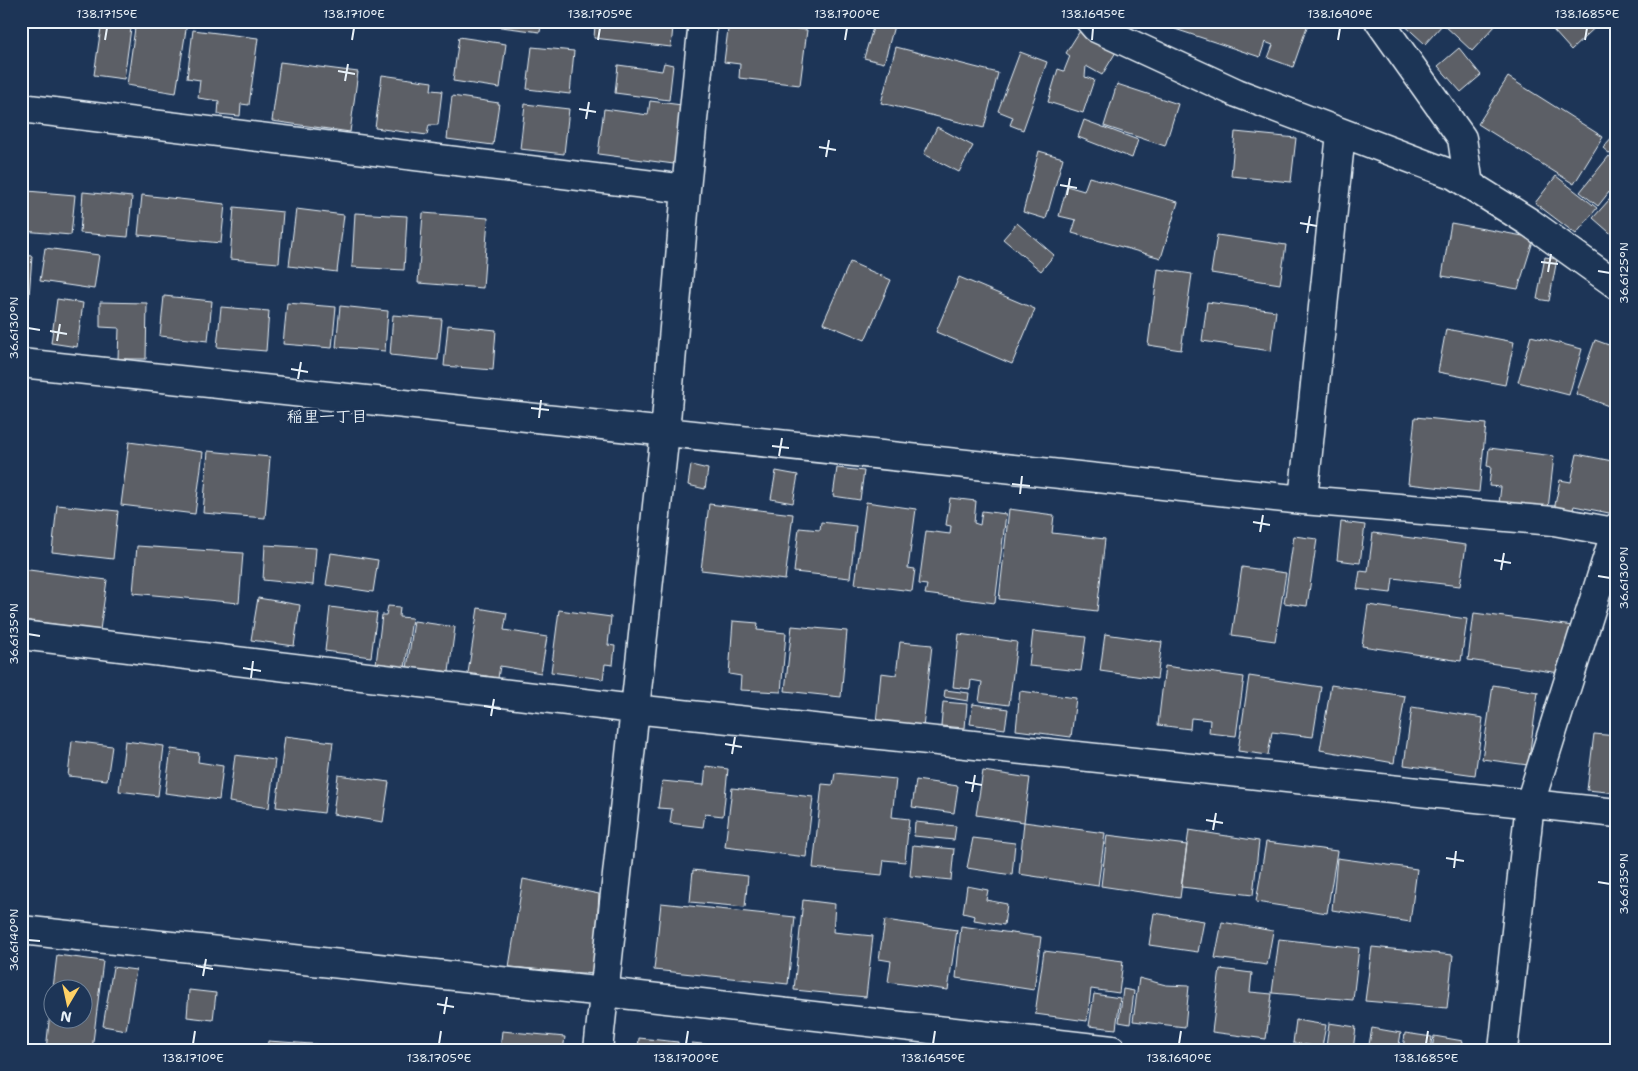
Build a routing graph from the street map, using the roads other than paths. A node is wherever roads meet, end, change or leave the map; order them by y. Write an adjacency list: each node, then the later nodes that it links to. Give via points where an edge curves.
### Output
1 (703, 21): 7 (street)
2 (1090, 21): 5 (street, via 1096,28 1237,94)
3 (1379, 21): 6 (street, via 1462,138)
4 (21, 108): 7 (street)
5 (1341, 132): 6 (street, via 1454,175); 11 (street)
6 (1469, 185): 8 (street, via 1529,222)
7 (686, 189): 10 (street)
8 (1617, 286)
9 (21, 363): 10 (street)
10 (665, 432): 11 (street); 14 (street)
11 (1303, 500): 12 (street)
12 (1616, 529): 15 (street)
13 (21, 635): 14 (street)
14 (634, 709): 15 (street); 18 (street)
15 (1530, 803): 16 (street); 21 (street)
16 (1617, 812)
17 (21, 930): 18 (street)
18 (605, 992): 19 (street); 20 (street)
19 (598, 1050)
20 (1112, 1050)
21 (1503, 1050)

